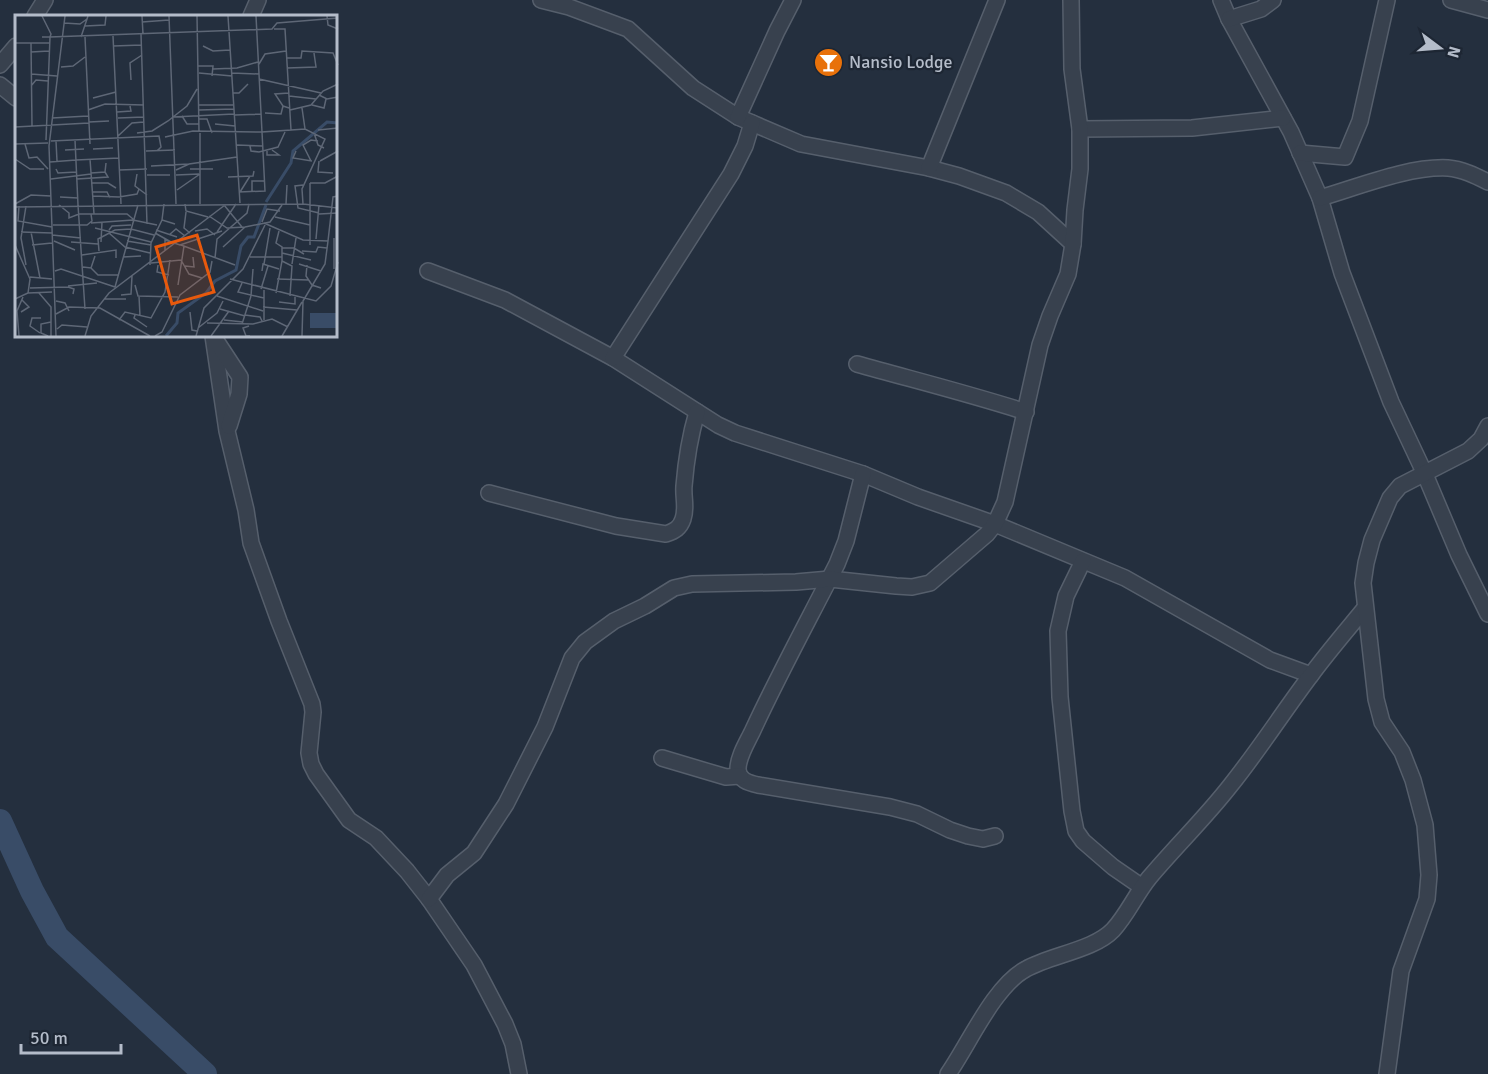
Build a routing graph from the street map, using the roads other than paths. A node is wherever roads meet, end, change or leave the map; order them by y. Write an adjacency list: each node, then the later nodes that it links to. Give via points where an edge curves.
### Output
1 (45, 0): 12 (street)
2 (258, 0): 13 (street)
3 (541, 0): 20 (street, via 628,29 693,88)
4 (793, 0): 20 (street)
5 (997, 0): 23 (street)
6 (1071, 0): 21 (street, via 1072,69)
7 (1221, 0): 14 (street)
8 (1274, 0): 14 (street, via 1261,9)
9 (1387, 0): 22 (street, via 1360,121 1345,157)
10 (1451, 0): 11 (street)
11 (1488, 10)
12 (36, 15)
13 (251, 15)
14 (1229, 19): 19 (street)
15 (15, 47): 16 (street)
16 (0, 65)
17 (0, 85): 18 (street)
18 (15, 97)
19 (1283, 118): 21 (street, via 1192,128); 22 (street)
20 (745, 120): 23 (street, via 801,144); 29 (street, via 746,146 731,174)
21 (1080, 129): 26 (street)
22 (1300, 153): 25 (street)
23 (929, 168): 26 (street, via 1006,193 1038,213)
24 (1488, 182): 25 (street, via 1450,168 1418,169)
25 (1320, 198): 34 (street, via 1367,342)
26 (1073, 244): 32 (street, via 1068,274 1040,345)
27 (428, 271): 29 (street, via 505,300)
28 (214, 338): 47 (street, via 227,431 251,543 312,704 311,764 349,820 384,846)
29 (613, 358): 31 (street)
30 (857, 364): 32 (street)
31 (697, 412): 35 (street, via 735,432); 36 (street, via 687,454 686,509 674,532 616,526)
32 (1026, 412): 37 (street, via 1005,502)
33 (1488, 426): 34 (street, via 1468,451)
34 (1425, 472): 40 (street, via 1400,486 1379,521 1366,563); 41 (street, via 1459,555)
35 (863, 474): 37 (street); 39 (street, via 846,541)
36 (489, 493)
37 (996, 524): 38 (street); 39 (street, via 930,583 912,587)
38 (1083, 561): 42 (street, via 1136,583 1270,660); 46 (street, via 1066,596 1058,631 1060,698 1072,811 1076,831 1083,841)
39 (830, 579): 44 (street, via 771,690 740,758); 47 (street, via 674,588 585,642 572,658 545,727 506,804 474,853 447,875)
40 (1365, 608): 42 (street); 50 (street, via 1376,699 1382,722 1402,752 1413,780 1425,825 1429,875 1427,899 1401,971)
41 (1487, 610)
42 (1311, 675): 46 (street, via 1204,819)
43 (663, 758): 44 (street, via 726,777)
44 (740, 776): 45 (street, via 758,785 903,810 968,836)
45 (995, 836)
46 (1142, 887): 49 (street, via 1107,935 1043,960 1011,979)
47 (429, 899): 48 (street, via 474,965 505,1024)
48 (519, 1074)
49 (948, 1074)
50 (1387, 1074)

